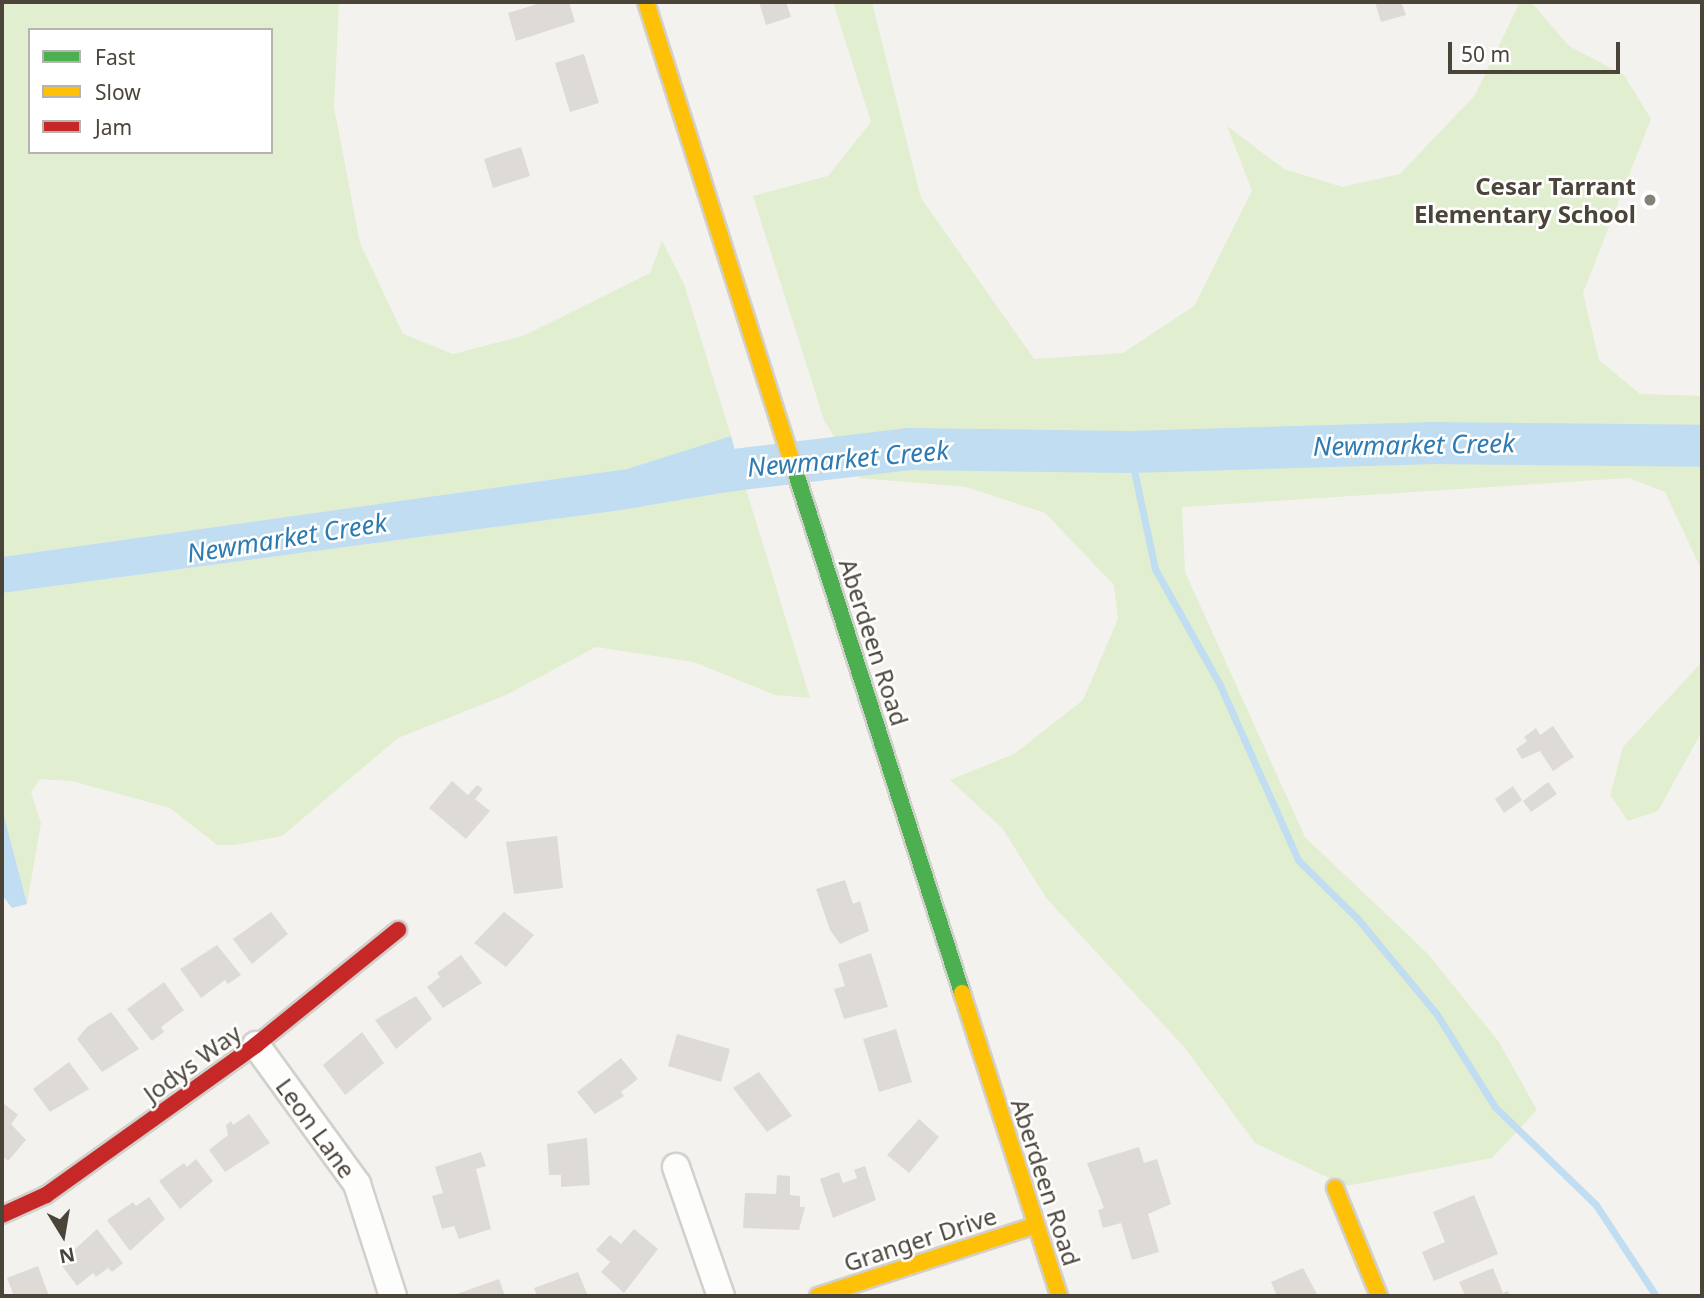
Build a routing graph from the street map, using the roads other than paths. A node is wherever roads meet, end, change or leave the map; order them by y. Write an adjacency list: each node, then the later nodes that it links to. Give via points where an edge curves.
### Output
1 (646, 2): 7 (main road, Aberdeen Road)
2 (398, 930): 3 (main road, Jodys Way)
3 (256, 1045): 6 (main road, Jodys Way, via 46,1195); 8 (street, Leon Lane, via 357,1184)
4 (676, 1167): 9 (street)
5 (1335, 1188): 12 (main road)
6 (2, 1215)
7 (1036, 1225): 10 (main road, Granger Drive); 11 (main road, Aberdeen Road)
8 (393, 1296)
9 (721, 1296)
10 (818, 1296)
11 (1059, 1296)
12 (1379, 1296)

